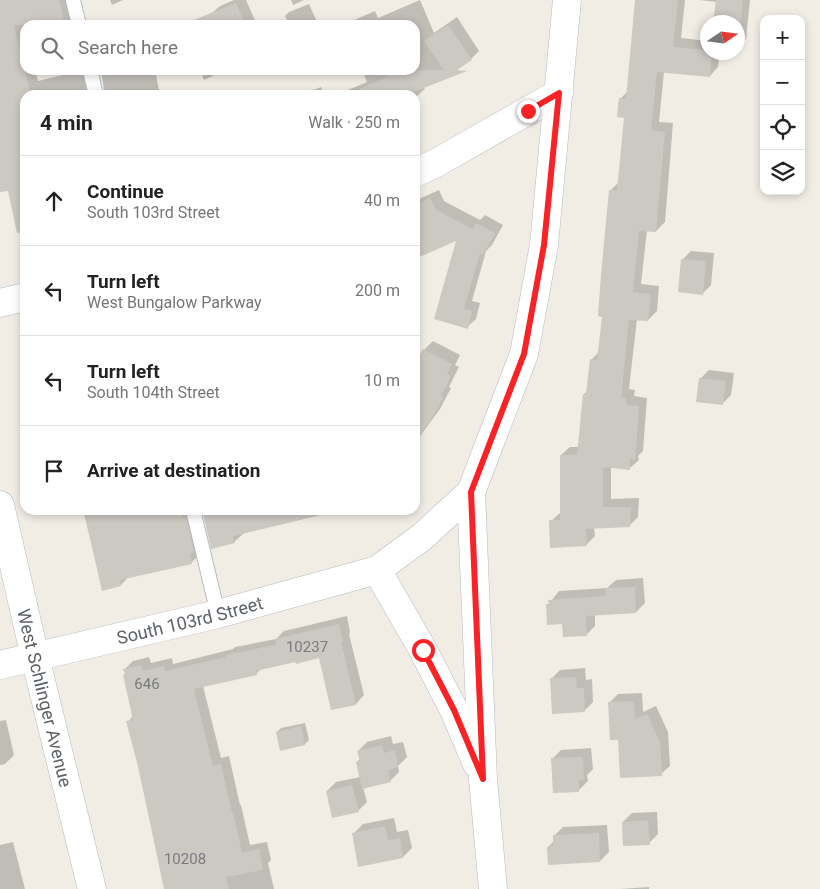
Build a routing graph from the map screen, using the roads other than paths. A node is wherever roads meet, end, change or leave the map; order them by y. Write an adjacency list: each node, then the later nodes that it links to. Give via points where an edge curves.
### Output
1 (73, 0): 3 (lane)
2 (567, 0): 6 (street)
3 (78, 20)
4 (91, 75): 5 (lane)
5 (95, 90)
6 (559, 93): 7 (street); 10 (street, via 544,245 524,354)
7 (420, 171)
8 (20, 298): 9 (street)
9 (0, 303)
10 (471, 492): 13 (street, South 103rd Street, via 422,537); 17 (street)
11 (0, 505): 15 (street, West Schlinger Avenue)
12 (194, 515): 14 (lane)
13 (377, 570): 14 (street, South 103rd Street); 17 (street, via 454,710)
14 (218, 614): 15 (street, South 103rd Street)
15 (35, 657): 16 (street, South 103rd Street); 18 (street, West Schlinger Avenue)
16 (0, 666)
17 (483, 779): 19 (street)
18 (92, 889)
19 (492, 889)

